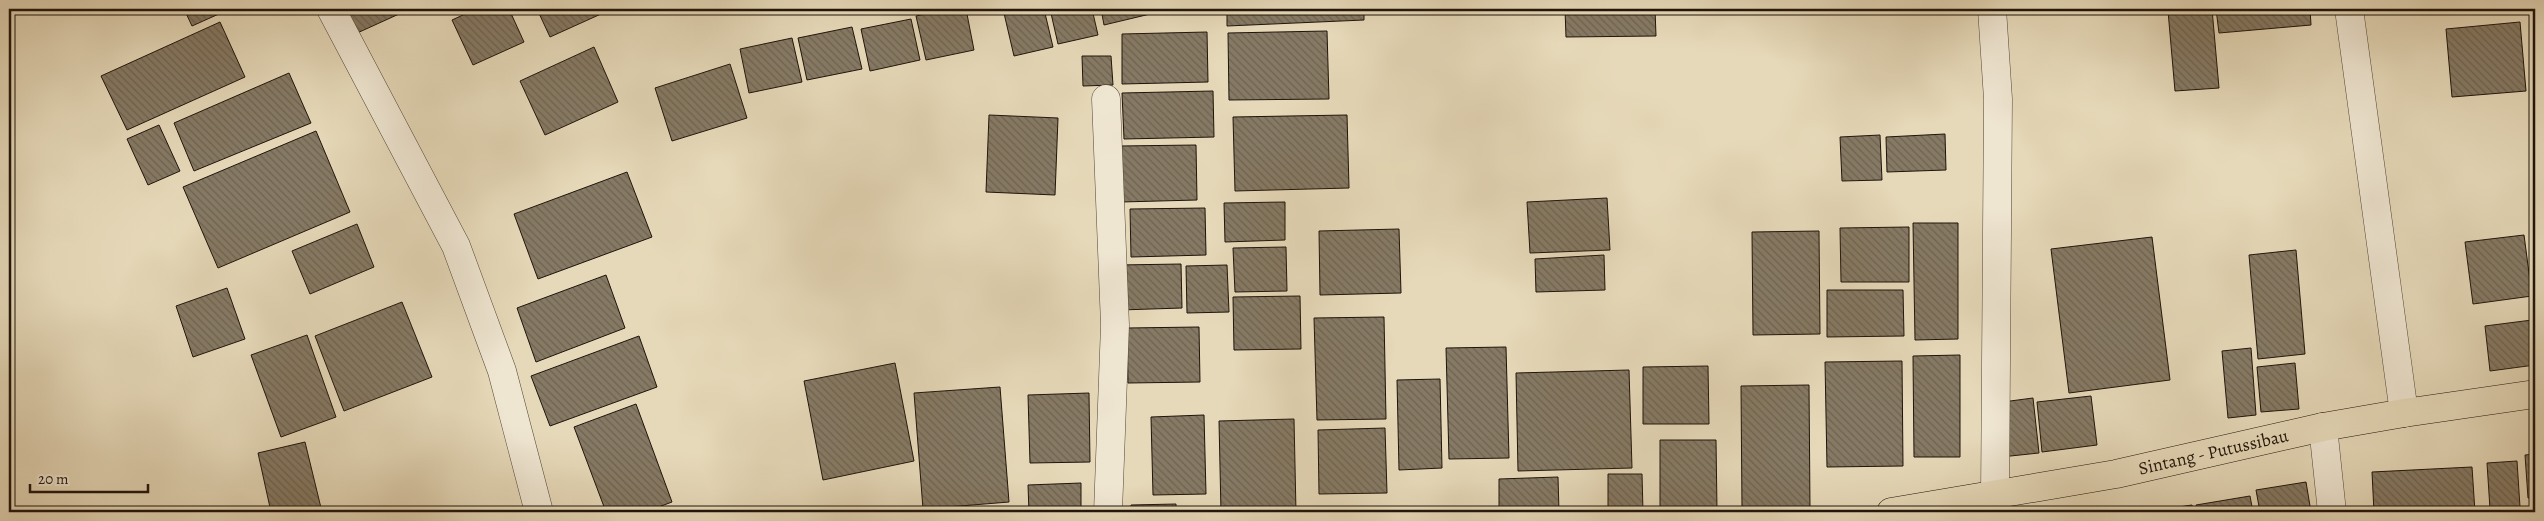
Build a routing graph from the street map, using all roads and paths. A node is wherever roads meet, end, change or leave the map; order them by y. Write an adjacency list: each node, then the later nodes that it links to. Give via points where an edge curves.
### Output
1 (330, 9): 9 (street, via 456,246 502,371)
2 (1992, 9): 8 (street, via 1998,98)
3 (2349, 9): 6 (street)
4 (1106, 98): 10 (street, via 1114,325)
5 (2535, 394): 6 (highway, Sintang - Putussibau)
6 (2404, 413): 7 (highway, Sintang - Putussibau)
7 (2323, 427): 8 (highway, Sintang - Putussibau, via 2116,474); 12 (street)
8 (1995, 496): 11 (highway, Sintang - Putussibau)
9 (540, 512)
10 (1108, 512)
11 (1891, 512)
12 (2332, 512)

